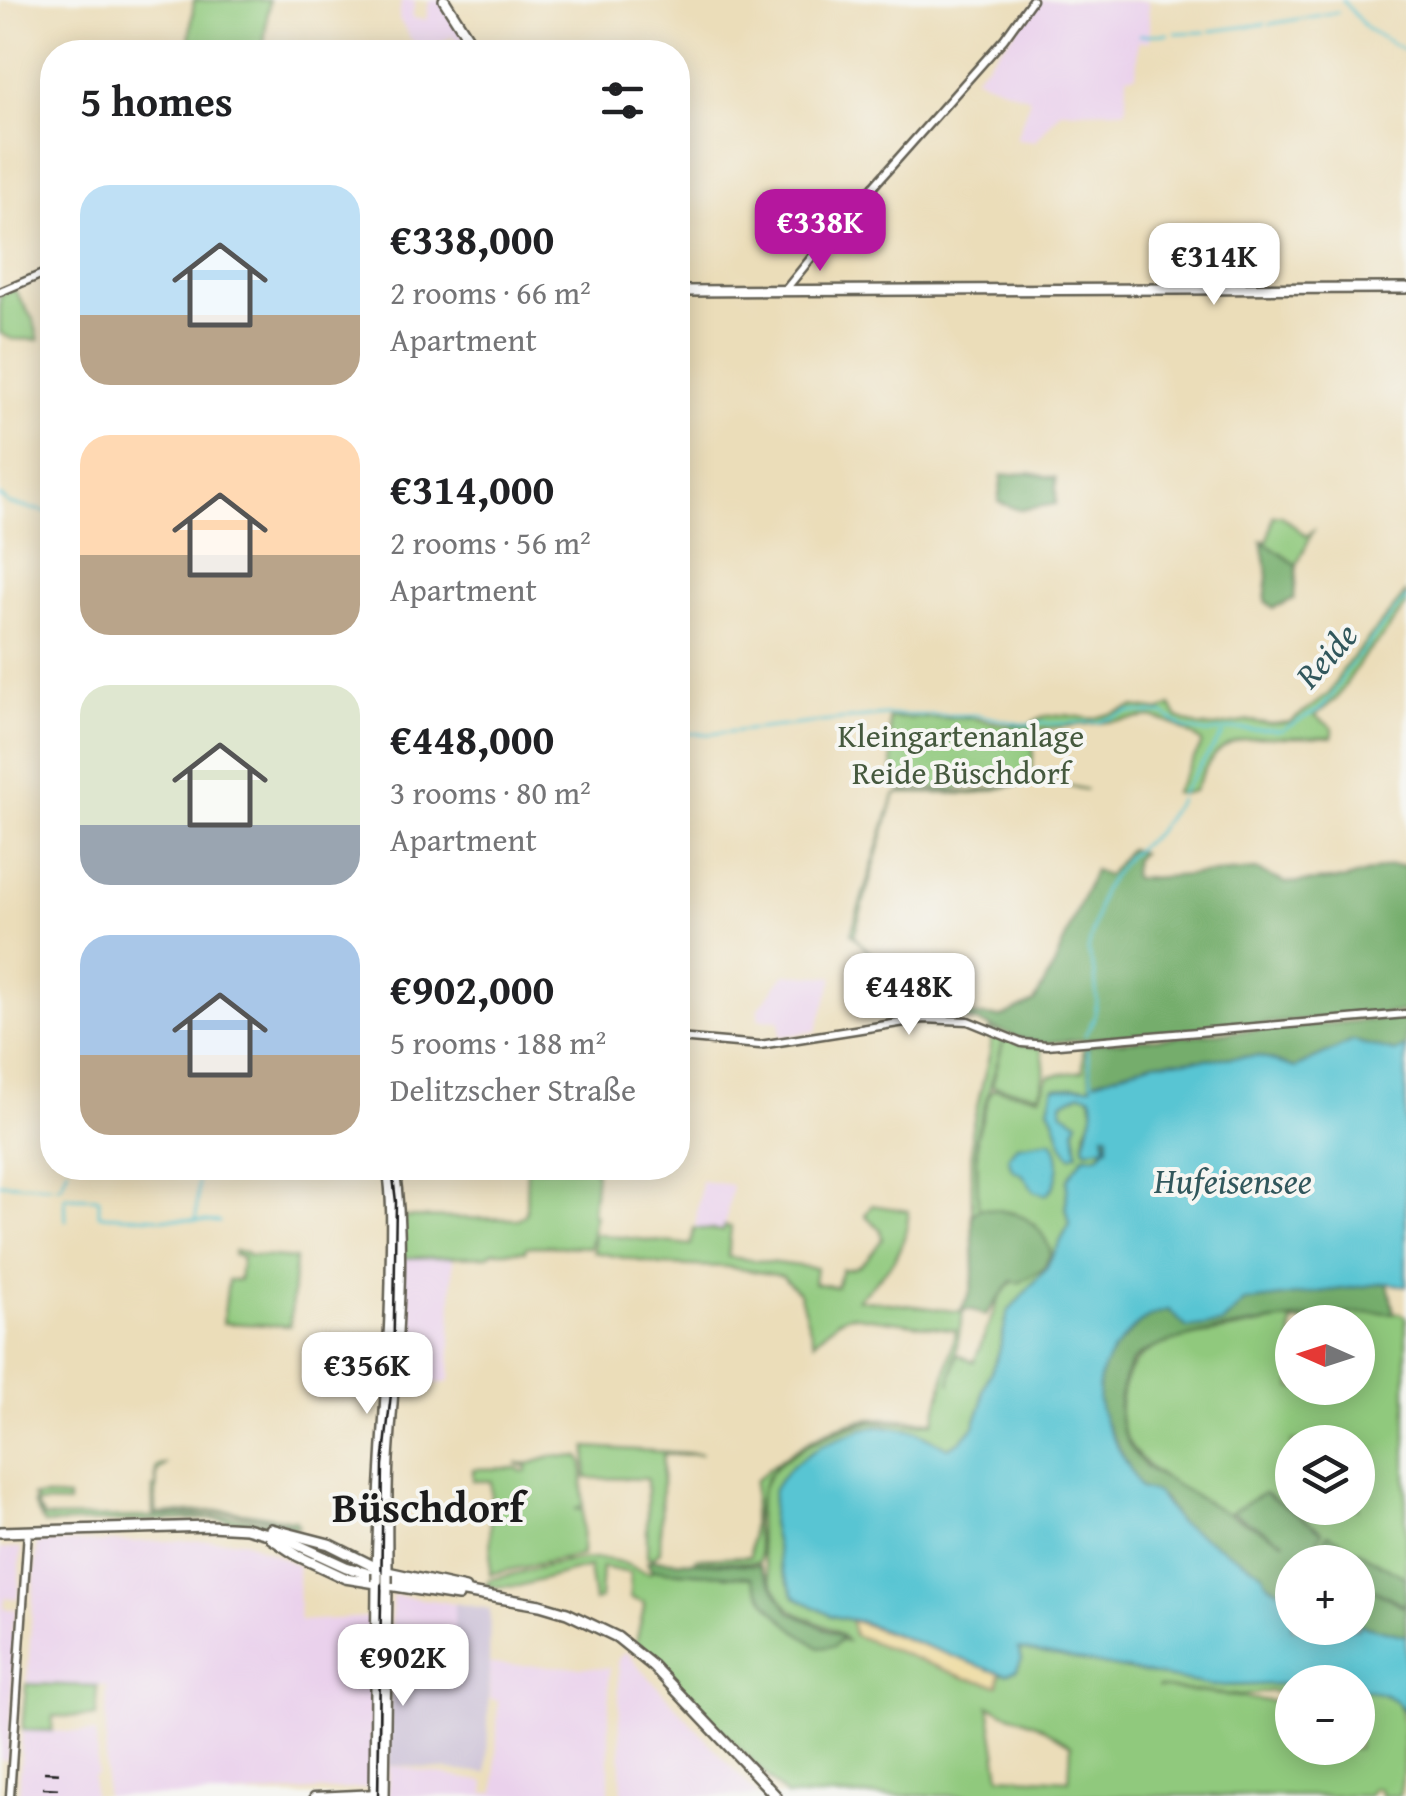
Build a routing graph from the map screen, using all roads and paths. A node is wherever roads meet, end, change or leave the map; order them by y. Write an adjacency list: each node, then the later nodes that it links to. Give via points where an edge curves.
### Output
1 (444, 0): 3 (main road)
2 (1032, 0): 6 (street)
3 (469, 40)
4 (40, 275): 7 (street)
5 (1406, 288): 6 (main road)
6 (786, 289): 8 (main road)
7 (1, 291)
8 (690, 291)
9 (1406, 1014): 10 (street, via 1030,1044 979,1024 924,1019 760,1045)
10 (690, 1039)
11 (391, 1180): 16 (main road)
12 (394, 1180): 18 (main road, via 396,1378)
13 (255, 1530): 14 (main road); 17 (main road, via 303,1535); 18 (main road, via 332,1573); 19 (main road, via 372,1576)
14 (28, 1531): 15 (main road); 21 (street)
15 (0, 1532)
16 (378, 1548): 17 (main road); 18 (main road)
17 (364, 1561): 18 (main road)
18 (382, 1578): 19 (main road, via 449,1596); 20 (main road)
19 (476, 1594): 23 (main road, via 567,1612 624,1642)
20 (380, 1794): 22 (street)
21 (10, 1796)
22 (314, 1796)
23 (776, 1796)

